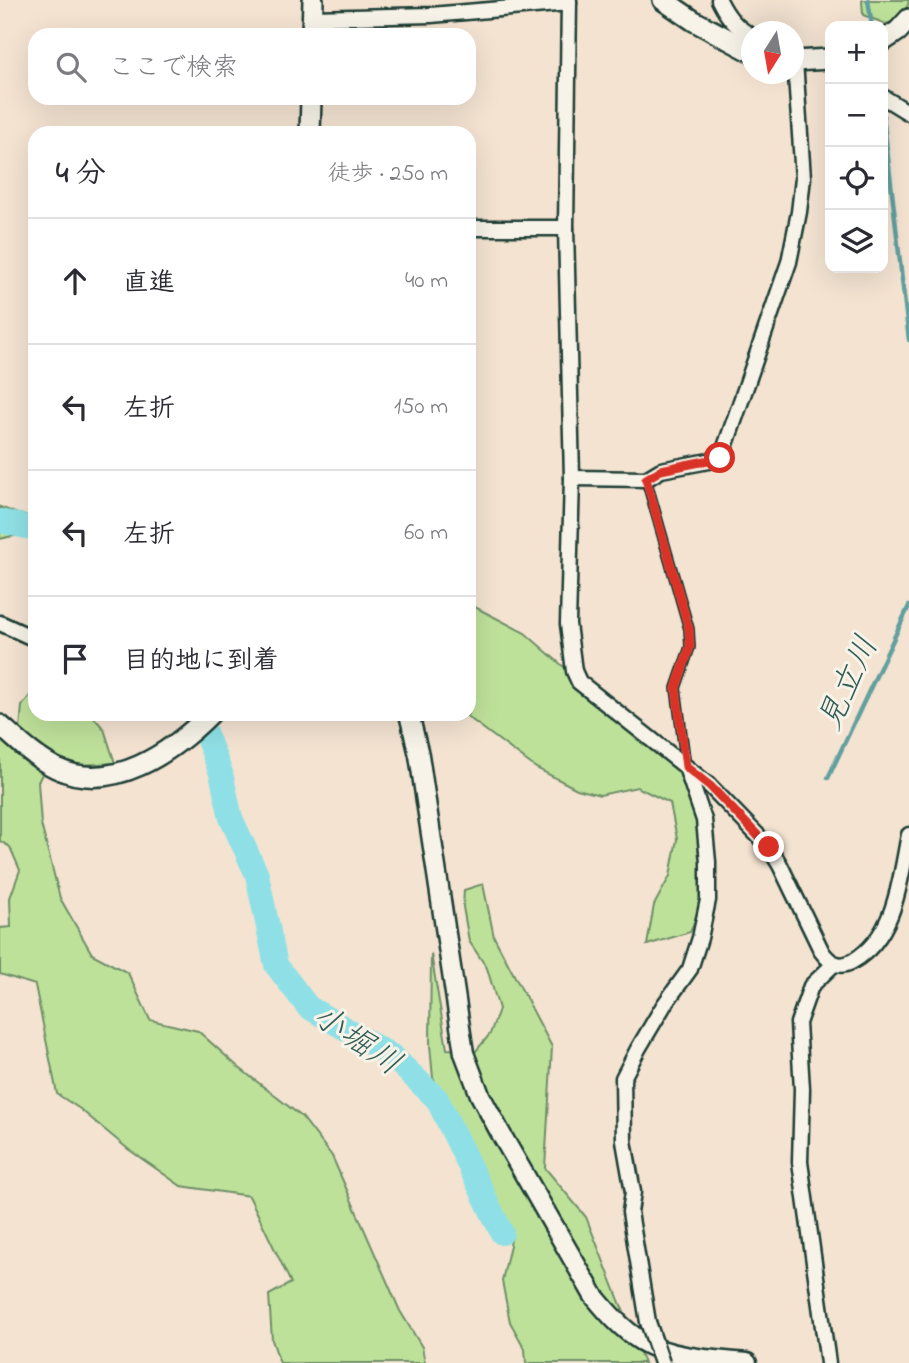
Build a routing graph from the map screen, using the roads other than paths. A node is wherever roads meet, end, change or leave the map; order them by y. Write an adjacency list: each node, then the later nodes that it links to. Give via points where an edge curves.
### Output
1 (663, 0): 8 (main road)
2 (719, 0): 6 (street)
3 (569, 2): 4 (street, via 431,15); 17 (street)
4 (313, 18)
5 (909, 19): 7 (main road)
6 (741, 30)
7 (888, 38)
8 (741, 47)
9 (825, 59): 10 (main road)
10 (804, 60)
11 (796, 84): 19 (street, via 803,178 799,212 789,262 725,452 720,458 661,470)
12 (888, 100): 14 (street)
13 (311, 105): 15 (main road)
14 (909, 113)
15 (310, 126)
16 (476, 228): 17 (street)
17 (566, 228): 18 (street)
18 (572, 478): 19 (street); 25 (street, via 568,624 574,671 579,681)
19 (646, 479): 25 (lane, via 689,629 690,647 676,688)
20 (0, 623): 21 (street)
21 (28, 636)
22 (203, 721): 24 (main road, via 143,764 96,777 54,767)
23 (411, 721): 29 (street, via 464,1053 500,1134 594,1296 611,1317 643,1342 664,1350)
24 (0, 725)
25 (686, 767): 27 (street, via 769,847 822,952); 28 (street, bridge, via 704,820 708,900 690,969 623,1078 631,1212 648,1322)
26 (909, 835): 27 (street, via 884,927 851,963)
27 (834, 964): 30 (street, via 811,986 798,1023 800,1162)
28 (662, 1363)
29 (747, 1363)
30 (828, 1363)

